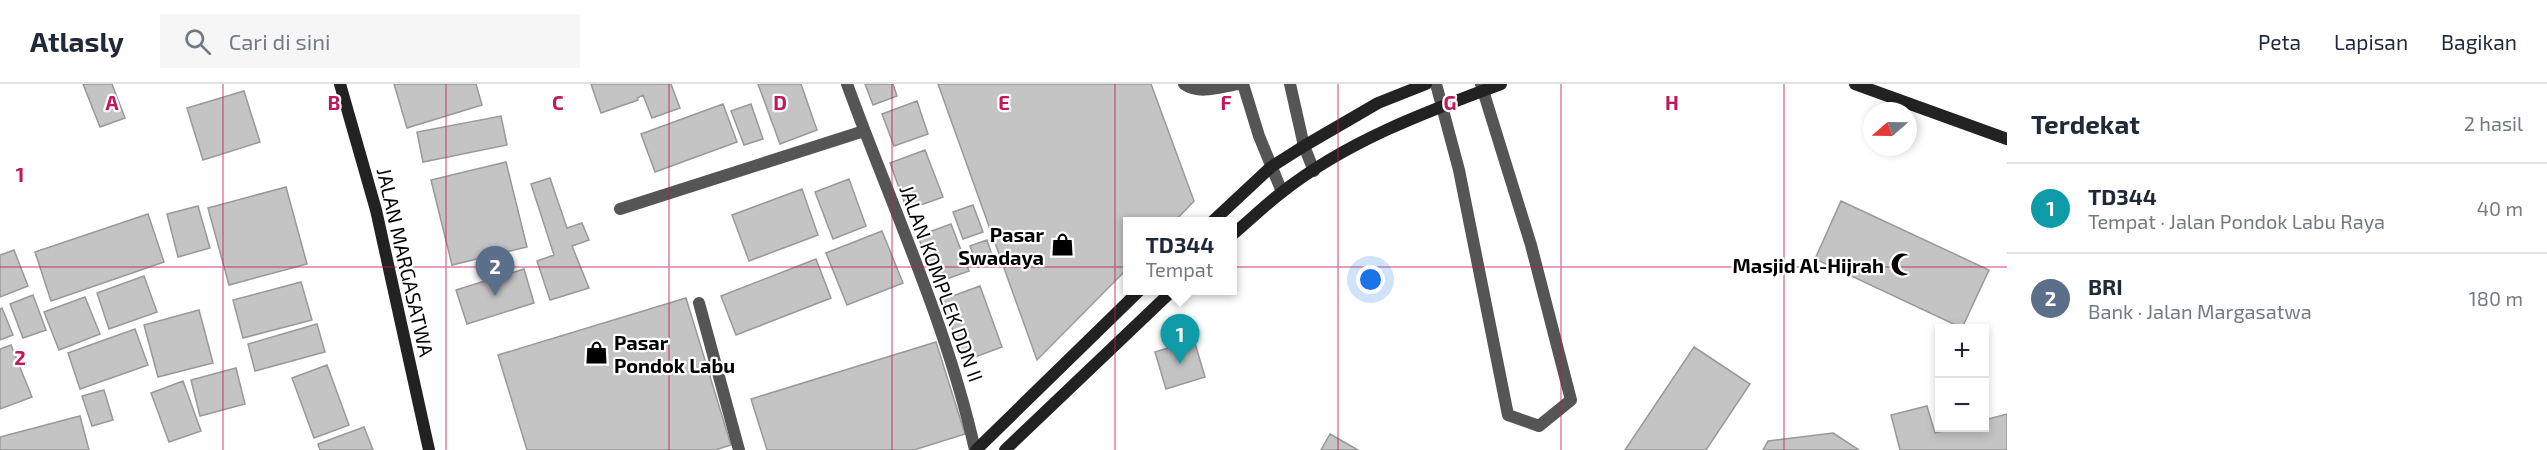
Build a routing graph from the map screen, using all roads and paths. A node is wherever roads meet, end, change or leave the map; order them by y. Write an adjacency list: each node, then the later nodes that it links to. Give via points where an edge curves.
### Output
1 (340, 84): 27 (main road, JALAN MARGASATWA, via 376,210)
2 (847, 84): 15 (street, JALAN KOMPLEK DDN II)
3 (1184, 84): 4 (street, via 1203,90)
4 (1238, 84)
5 (1243, 84): 18 (street)
6 (1290, 84): 17 (street)
7 (1426, 84): 17 (main road, via 1378,103)
8 (1437, 84): 14 (street)
9 (1501, 84): 11 (main road)
10 (1855, 84): 12 (main road)
11 (1482, 87): 13 (main road); 14 (street, via 1531,245 1571,400 1539,426 1508,415)
12 (1876, 88): 16 (main road)
13 (1469, 89): 14 (main road)
14 (1443, 106): 19 (main road, via 1389,129)
15 (864, 131): 21 (street); 29 (street, JALAN KOMPLEK DDN II, via 948,351)
16 (2007, 139)
17 (1304, 146): 18 (main road); 19 (street)
18 (1271, 167): 20 (street); 22 (main road)
19 (1314, 171): 20 (main road)
20 (1282, 192): 23 (main road)
21 (620, 208)
22 (1217, 217)
23 (1237, 231)
24 (1136, 295): 29 (main road)
25 (1169, 295): 30 (main road)
26 (699, 303): 28 (street)
27 (429, 450)
28 (739, 450)
29 (975, 450)
30 (1005, 450)

